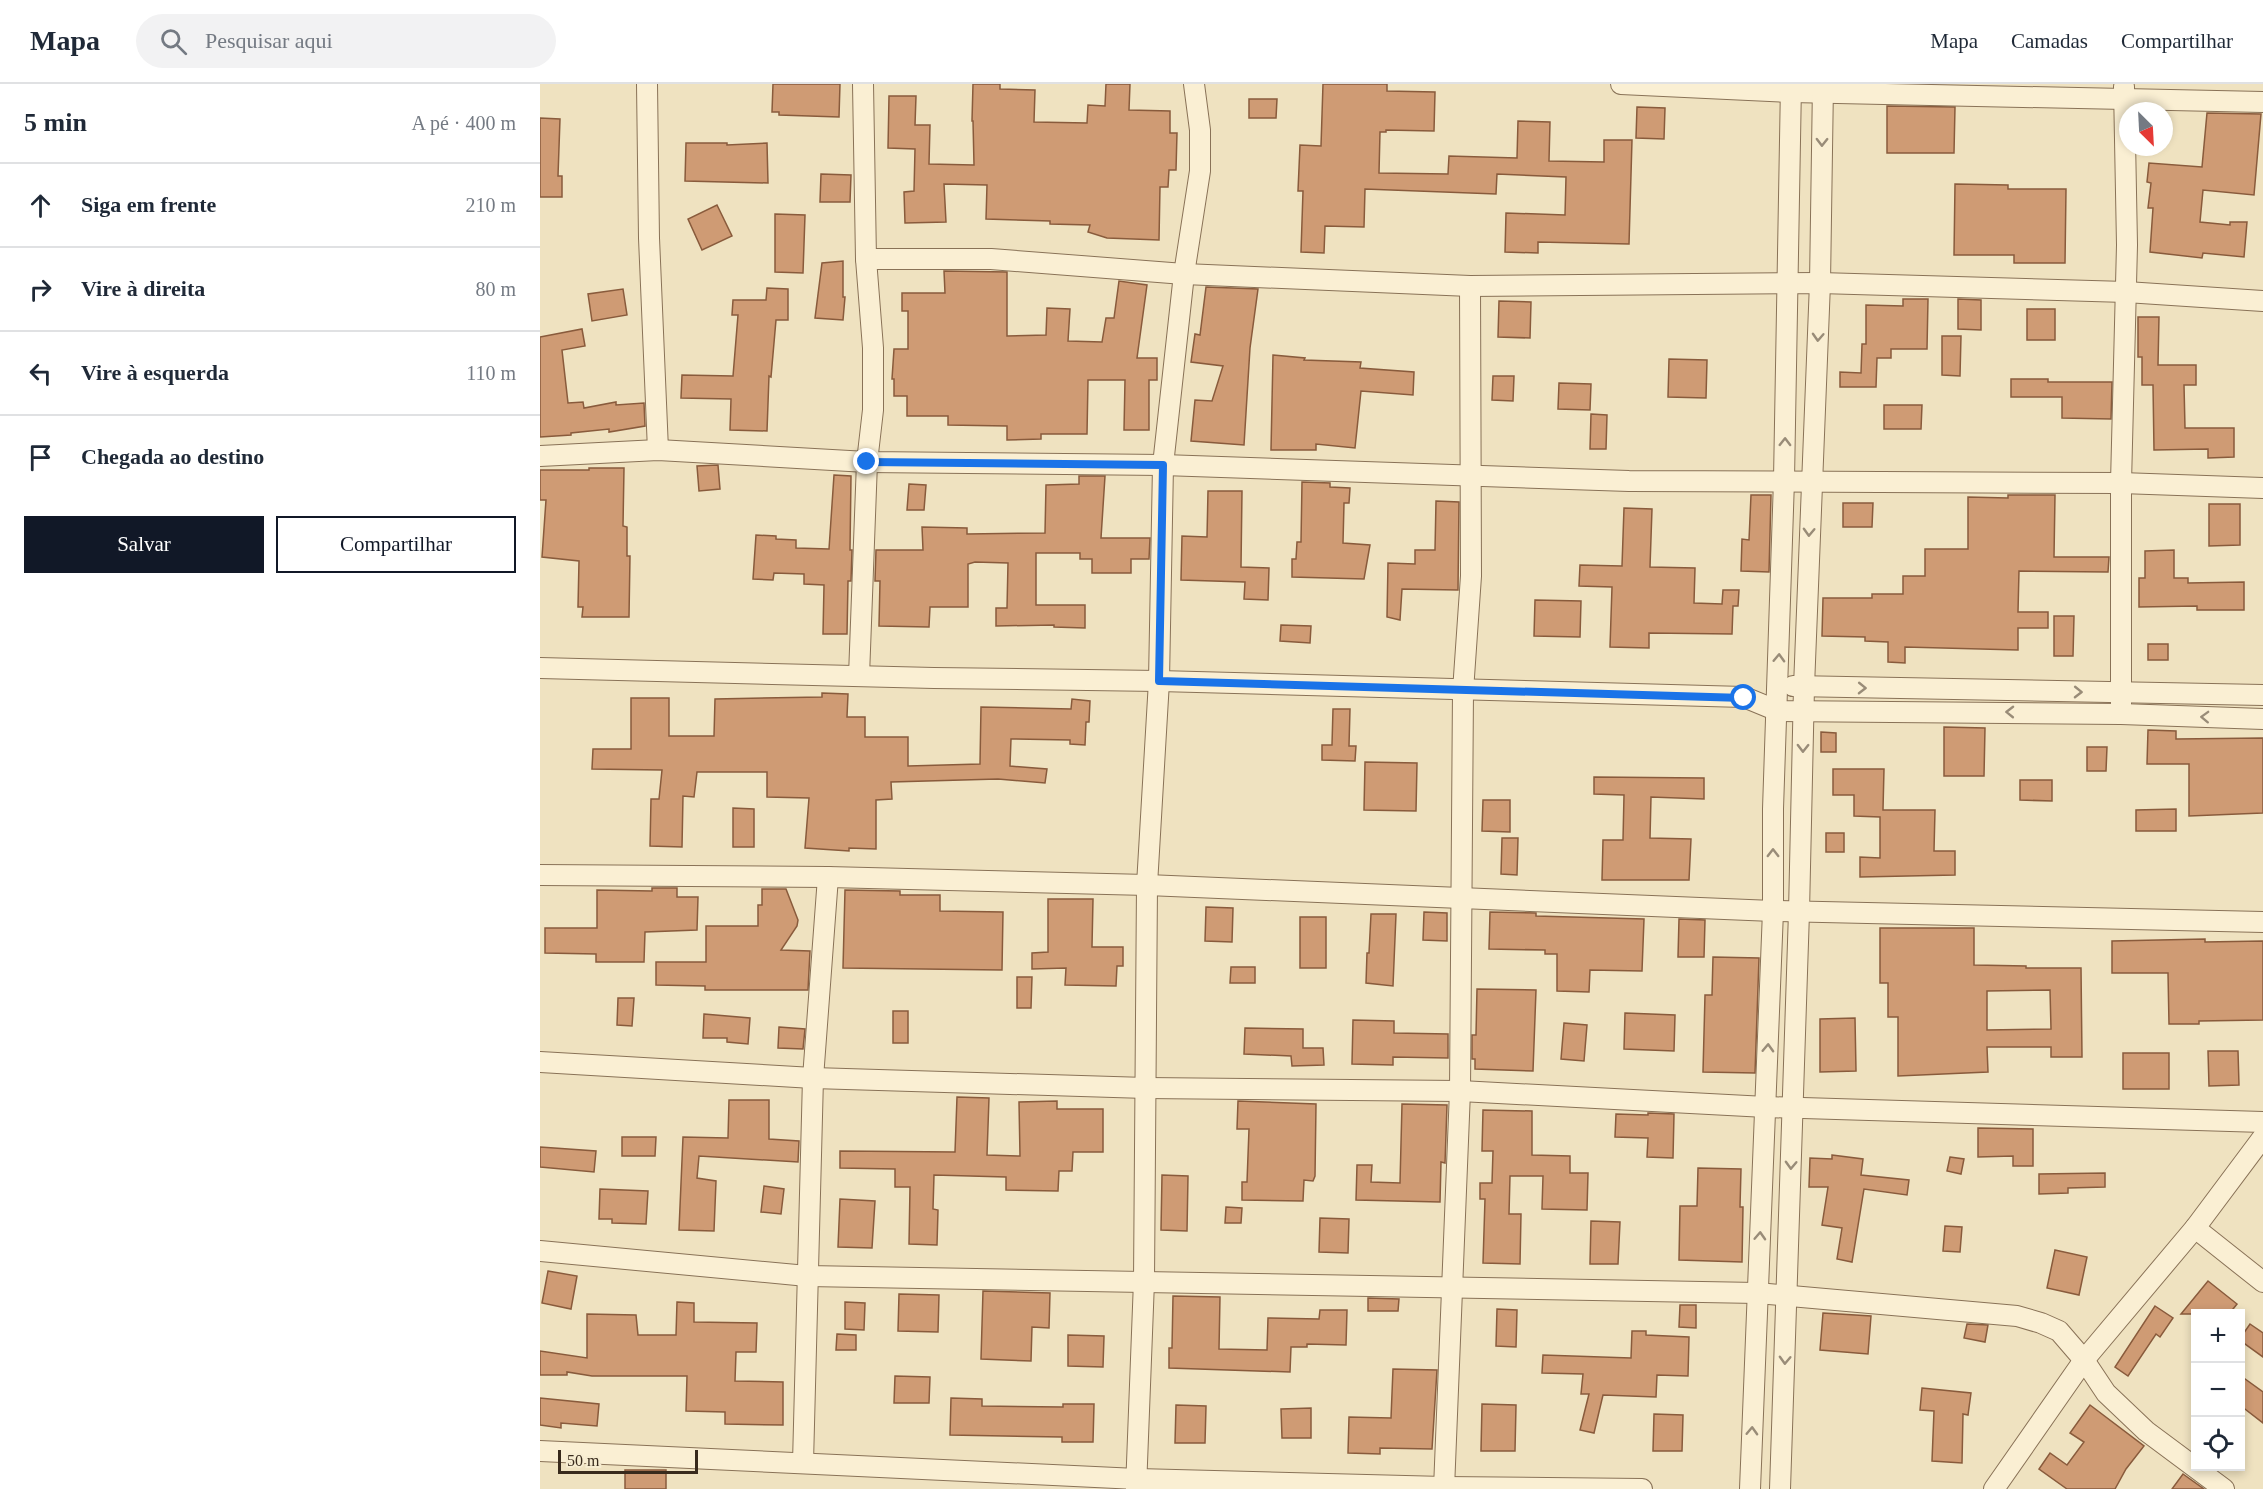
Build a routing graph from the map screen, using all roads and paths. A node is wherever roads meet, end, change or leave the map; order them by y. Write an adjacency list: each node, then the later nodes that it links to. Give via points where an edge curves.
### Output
1 (646, 84): 16 (street)
2 (863, 84): 9 (street)
3 (1194, 84): 10 (street, via 1200,171)
4 (1621, 84): 5 (street)
5 (1791, 88): 6 (street); 12 (street)
6 (1823, 88): 7 (street); 11 (street, one-way to 11)
7 (2124, 91): 8 (street); 14 (street)
8 (2263, 102)
9 (866, 259): 10 (street, via 991,259); 18 (street, via 873,348 873,411)
10 (1184, 274): 13 (street); 19 (street)
11 (1820, 283): 12 (street); 14 (street); 22 (street, one-way to 22)
12 (1788, 284): 13 (street); 21 (street, one-way to 12)
13 (1470, 286): 20 (street)
14 (2126, 292): 15 (street); 23 (street)
15 (2263, 301)
16 (658, 450): 17 (street); 18 (street)
17 (540, 456)
18 (867, 462): 19 (street); 26 (street)
19 (1163, 465): 20 (street); 27 (street)
20 (1469, 475): 21 (street, via 1688,482); 30 (street, via 1471,576)
21 (1784, 480): 22 (street); 28 (street, one-way to 21)
22 (1811, 480): 23 (street); 29 (street, one-way to 29)
23 (2121, 483): 24 (street); 31 (street)
24 (2263, 488)
25 (540, 668): 26 (street)
26 (859, 676): 27 (street)
27 (1159, 681): 30 (street); 40 (street)
28 (1778, 686): 29 (street); 33 (street); 35 (street)
29 (1804, 687): 31 (street, one-way to 31); 34 (street)
30 (1463, 691): 33 (street); 41 (street)
31 (2121, 692): 32 (street); 36 (street)
32 (2263, 695)
33 (1744, 698): 35 (street)
34 (1803, 710): 35 (street); 36 (street, one-way to 34); 43 (street, one-way to 43)
35 (1778, 711): 42 (street, one-way to 35)
36 (2121, 714): 37 (street, one-way to 36)
37 (2263, 719)
38 (540, 876): 39 (street)
39 (828, 877): 40 (street); 46 (street)
40 (1147, 885): 41 (street); 47 (street)
41 (1461, 897): 42 (street); 48 (street)
42 (1773, 911): 43 (street); 50 (street, one-way to 42)
43 (1799, 912): 44 (street); 49 (street)
44 (2263, 921)
45 (540, 1062): 46 (street)
46 (813, 1078): 47 (street); 55 (street)
47 (1146, 1088): 48 (street); 56 (street)
48 (1460, 1091): 50 (street); 58 (street)
49 (1793, 1106): 50 (street); 51 (street); 60 (street, one-way to 60)
50 (1766, 1107): 59 (street, one-way to 50)
51 (2263, 1122)
52 (2263, 1137): 53 (street)
53 (2195, 1228): 57 (street); 61 (street)
54 (540, 1251): 55 (street)
55 (807, 1276): 56 (street); 63 (street)
56 (1144, 1281): 58 (street); 64 (street)
57 (2263, 1281)
58 (1453, 1288): 59 (street); 65 (street)
59 (1757, 1293): 60 (street); 67 (street, one-way to 59)
60 (1788, 1294): 61 (street, via 2017,1316 2059,1331); 68 (street, one-way to 68)
61 (2084, 1360): 69 (street); 70 (street, via 2106,1393 2146,1431)
62 (540, 1451): 63 (street)
63 (803, 1463): 64 (street)
64 (1137, 1484): 65 (street)
65 (1444, 1488): 66 (street)
66 (1642, 1489)
67 (1750, 1489)
68 (1780, 1489)
69 (1994, 1489)
70 (2224, 1489)

